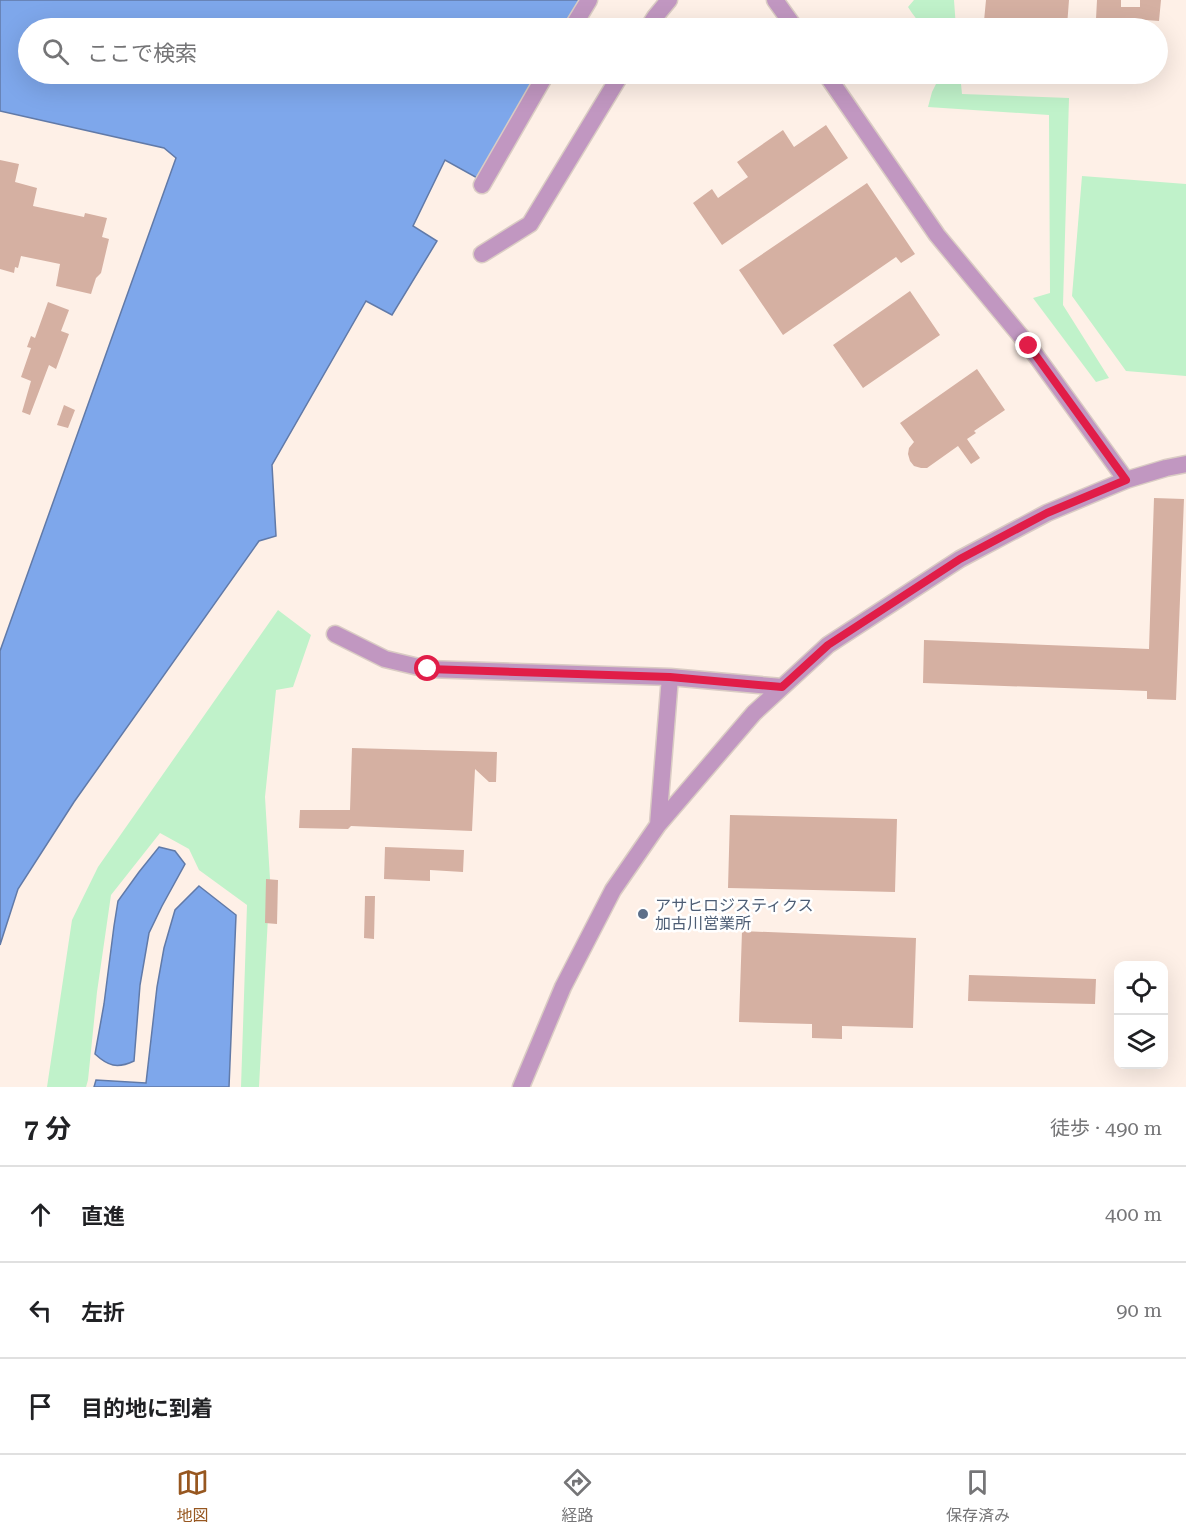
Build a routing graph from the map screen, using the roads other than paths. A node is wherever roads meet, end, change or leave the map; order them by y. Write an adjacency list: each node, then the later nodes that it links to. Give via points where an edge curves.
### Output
1 (589, 0): 4 (street)
2 (669, 0): 5 (street)
3 (775, 0): 6 (street)
4 (578, 18)
5 (654, 18)
6 (788, 18)
7 (540, 84): 10 (street)
8 (615, 84): 11 (street, via 530,224)
9 (833, 84): 13 (street, via 937,234 1029,346)
10 (482, 185)
11 (482, 254)
12 (1186, 464): 13 (street)
13 (1126, 480): 16 (street, via 1047,513 960,559 828,645)
14 (335, 634): 15 (street, via 386,659 428,669)
15 (670, 677): 16 (street); 17 (street)
16 (782, 687): 17 (street, via 754,713)
17 (658, 825): 18 (street, via 613,890 562,987)
18 (521, 1087)

